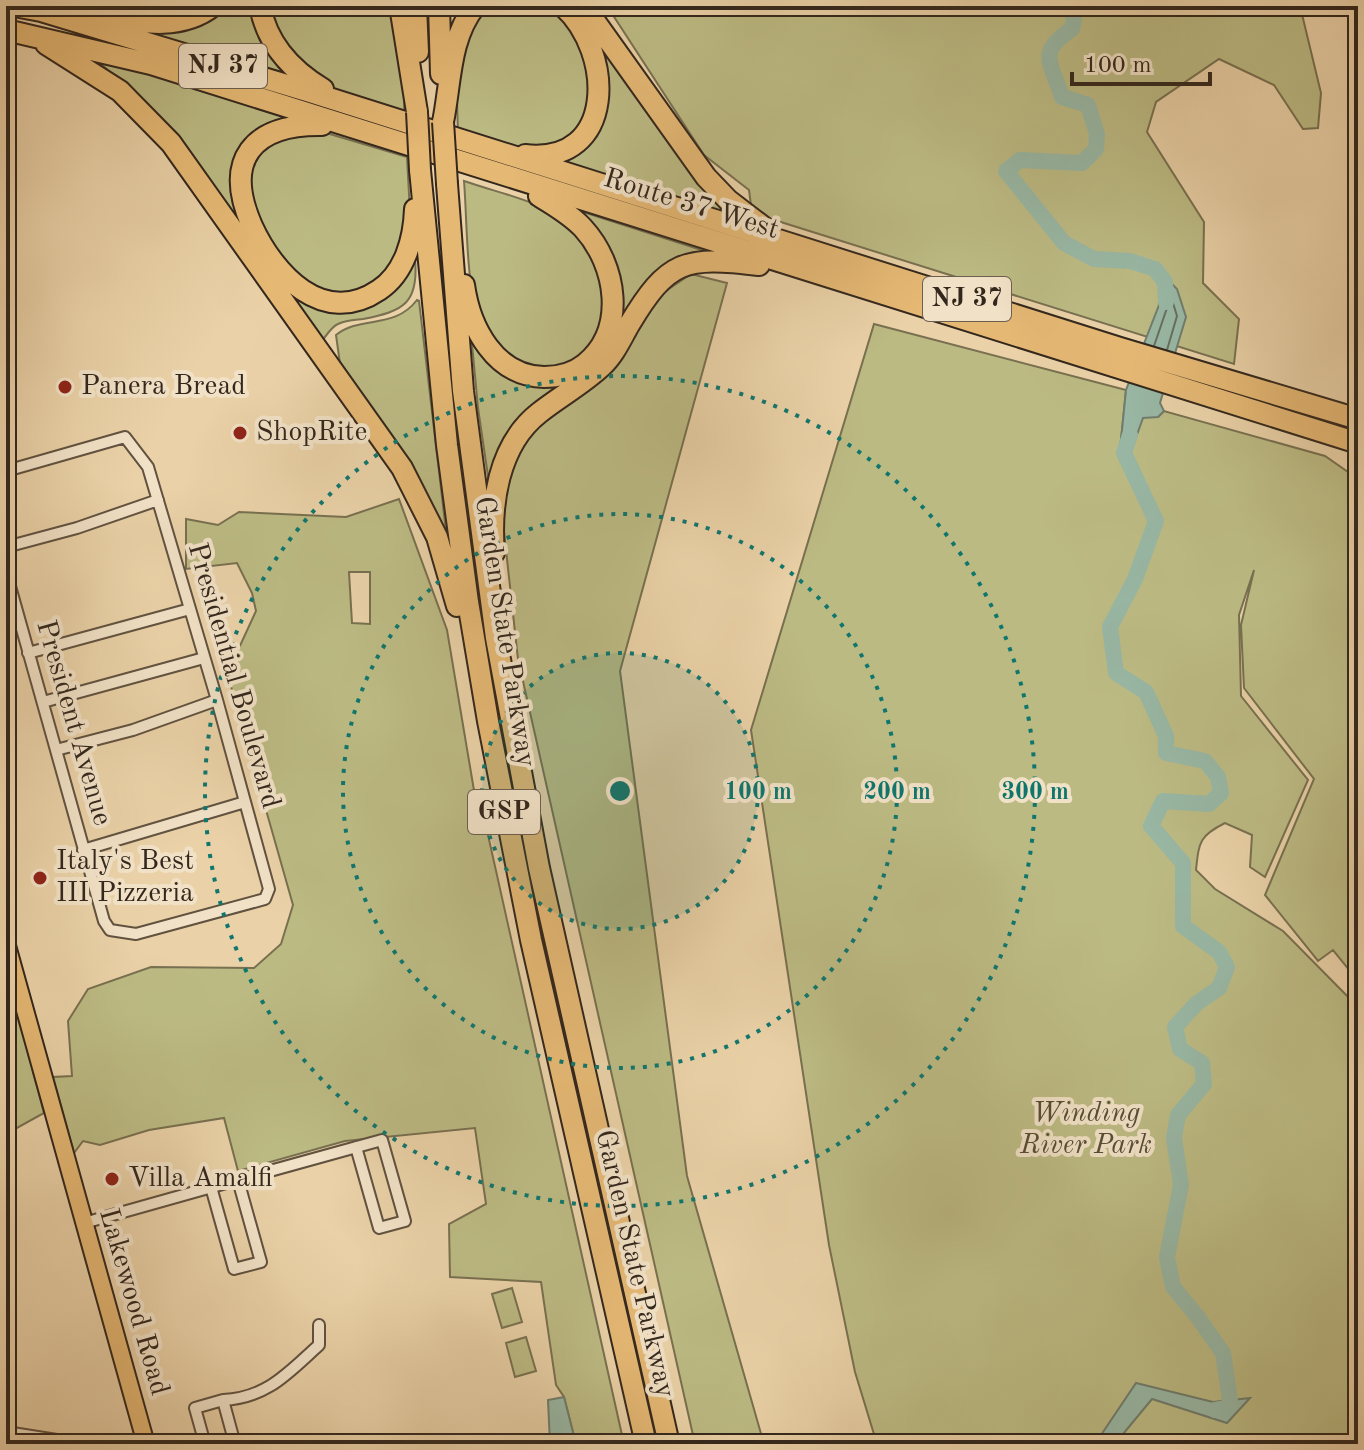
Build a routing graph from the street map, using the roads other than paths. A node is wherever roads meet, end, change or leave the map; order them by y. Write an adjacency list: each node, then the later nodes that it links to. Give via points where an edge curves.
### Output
1 (14, 6): 10 (highway, Route 37 West / NJ 37)
2 (213, 6): 10 (highway, via 190,18 157,23)
3 (260, 6): 13 (highway, via 272,40 292,66)
4 (400, 6): 14 (highway)
5 (416, 6): 14 (highway, Garden State Parkway / GSP)
6 (439, 6): 15 (highway, Garden State Parkway / GSP)
7 (475, 6): 15 (highway, via 456,44)
8 (563, 6): 17 (highway, via 584,30 597,68 598,105 591,126 574,145 546,155)
9 (584, 6): 21 (highway, via 713,185 759,225)
10 (41, 11): 13 (highway, Route 37 West / NJ 37)
11 (6, 30): 12 (highway, Route 37 West / NJ 37)
12 (29, 34): 16 (highway, Route 37 West / NJ 37, via 151,64); 41 (highway, via 109,83 161,130 411,483 453,587 477,719)
13 (358, 108): 17 (highway, Route 37 West / NJ 37)
14 (417, 112): 18 (highway, Garden State Parkway / GSP, bridge)
15 (443, 122): 20 (highway, Garden State Parkway / GSP, bridge)
16 (345, 125): 18 (highway, via 272,131 250,151 241,173 241,197 257,237 278,269 304,292 345,302 370,296 390,281 413,234); 19 (highway, Route 37 West / NJ 37)
17 (481, 147): 21 (highway, Route 37 West / NJ 37)
18 (420, 170): 41 (highway, Garden State Parkway / GSP, via 466,588)
19 (508, 177): 20 (highway, via 578,223 608,270 608,333 590,359 567,373 543,377 514,369 481,337 466,299); 22 (highway, Route 37 West / NJ 37)
20 (447, 184): 37 (highway, Garden State Parkway / GSP, via 477,510)
21 (814, 250): 23 (highway, Route 37 West / NJ 37)
22 (808, 270): 23 (highway, Route 37 West / NJ 37); 37 (highway, via 709,261 671,271 653,287 604,365 535,417 511,446 499,481 493,542)
23 (1118, 357): 24 (highway, Route 37 West / NJ 37)
24 (1193, 380): 25 (highway, Route 37 West / NJ 37); 26 (highway, Route 37 West / NJ 37)
25 (1358, 419)
26 (1358, 443)
27 (6, 471): 28 (street, Presidential Boulevard, via 125,437 148,467)
28 (158, 500): 29 (street); 31 (street, Presidential Boulevard)
29 (6, 547)
30 (6, 572): 32 (street, President Avenue)
31 (190, 609): 32 (street); 33 (street, Presidential Boulevard)
32 (28, 653): 35 (street, President Avenue)
33 (204, 658): 34 (street, Presidential Boulevard); 35 (street)
34 (217, 700): 36 (street); 38 (street, Presidential Boulevard)
35 (43, 702): 36 (street, President Avenue)
36 (56, 750): 39 (street, President Avenue)
37 (523, 788): 55 (highway, Garden State Parkway / GSP)
38 (245, 802): 39 (street); 40 (street, Presidential Boulevard, via 269,889 265,899 136,934)
39 (83, 850): 40 (street, President Avenue)
40 (110, 930)
41 (531, 940): 54 (highway, Garden State Parkway / GSP)
42 (6, 942): 46 (main road, Lakewood Road)
43 (356, 1147): 43 (street, via 382,1140 405,1221 379,1228); 44 (street)
44 (238, 1180): 45 (street); 45 (street, via 261,1262 234,1269)
45 (211, 1187): 46 (street)
46 (84, 1223): 51 (main road, Lakewood Road)
47 (319, 1325): 48 (street, via 319,1345 272,1386 255,1396)
48 (223, 1400): 52 (street, via 195,1408); 53 (street)
49 (6, 1432): 50 (street)
50 (81, 1444)
51 (146, 1444)
52 (205, 1444)
53 (235, 1444)
54 (646, 1444)
55 (669, 1444)

